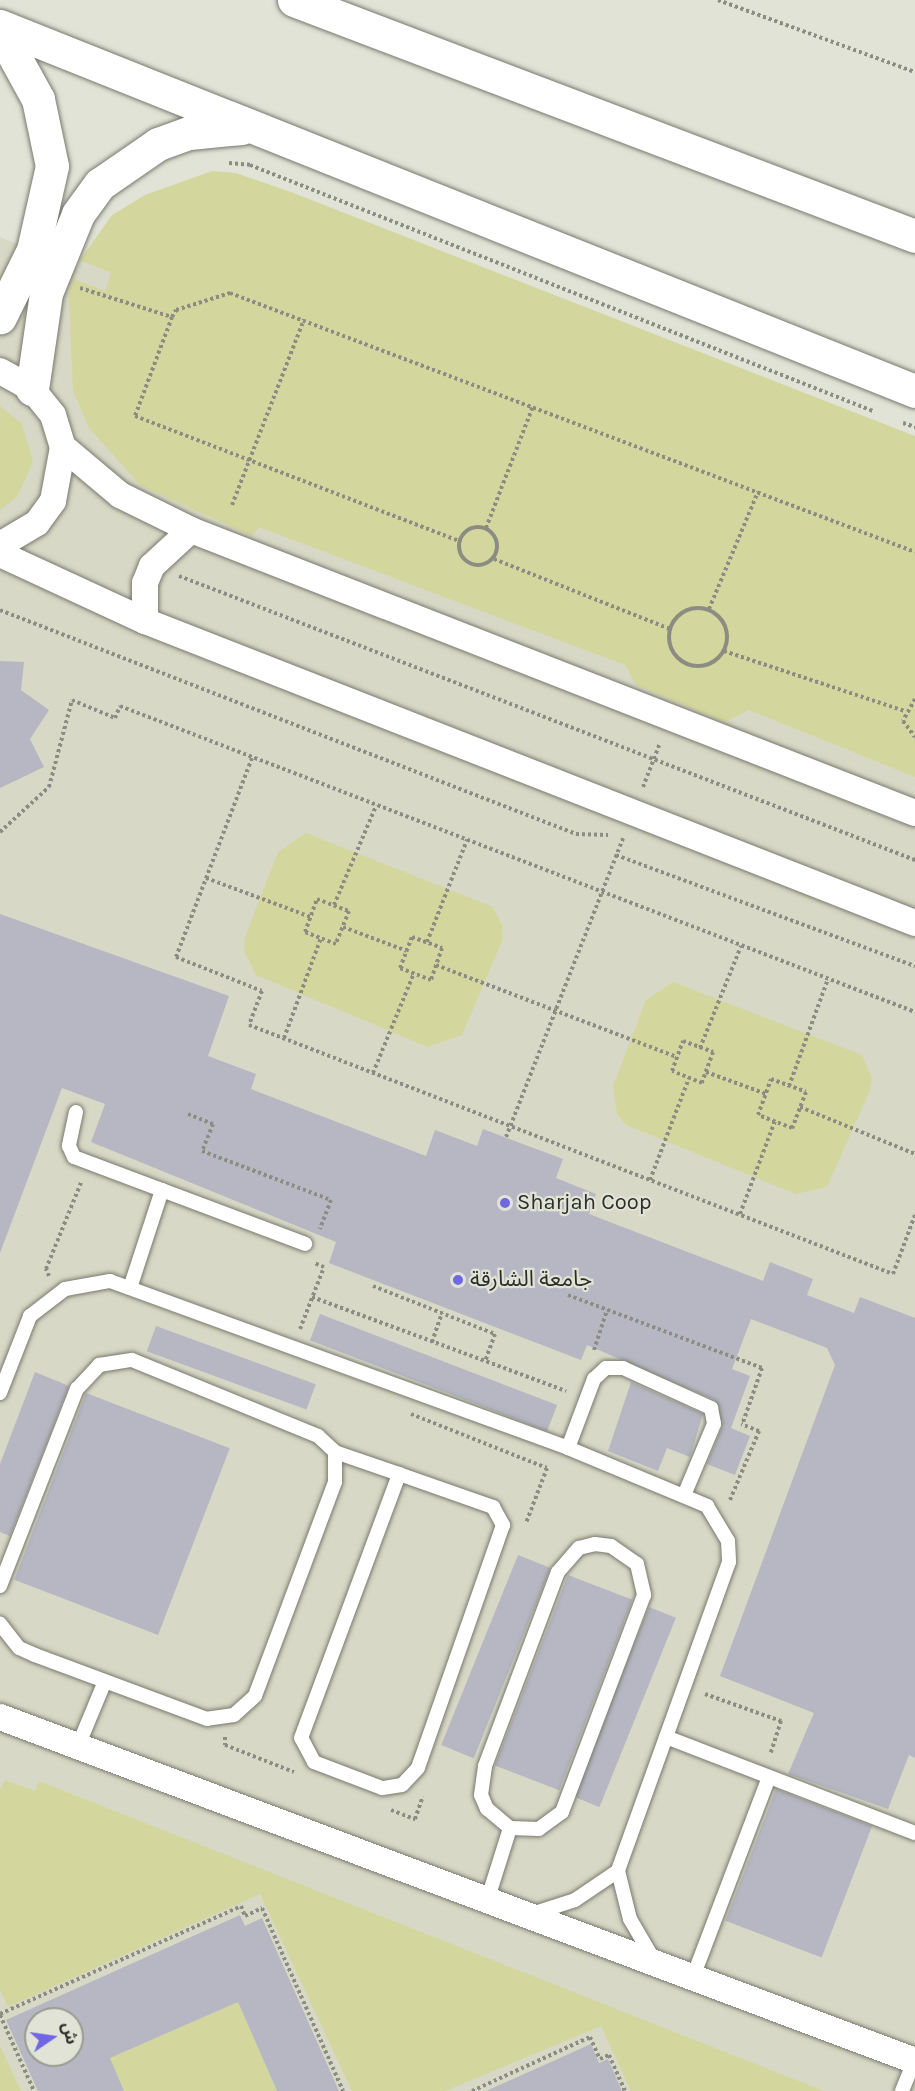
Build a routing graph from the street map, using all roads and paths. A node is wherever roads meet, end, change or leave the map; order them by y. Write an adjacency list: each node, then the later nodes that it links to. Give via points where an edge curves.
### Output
1 (294, 0): 9 (street)
2 (718, 0): 4 (path)
3 (0, 28): 5 (street); 7 (street, via 38,99)
4 (915, 72)
5 (247, 128): 8 (street, via 189,133 158,144); 16 (street)
6 (222, 163): 18 (path, via 250,165)
7 (52, 166): 8 (street); 10 (street, via 42,221)
8 (100, 184): 10 (street, via 78,214)
9 (915, 236)
10 (39, 285): 11 (street); 12 (path); 15 (street)
11 (0, 317)
12 (172, 317): 13 (path, via 176,310 230,293); 22 (path, via 135,416)
13 (304, 319): 17 (path); 22 (path)
14 (0, 371): 15 (street)
15 (32, 389): 21 (street, via 53,415)
16 (915, 390)
17 (533, 406): 23 (path); 25 (path)
18 (884, 415)
19 (894, 419): 20 (path)
20 (915, 427)
21 (63, 447): 26 (street, via 120,495); 28 (street, via 53,501 37,523)
22 (247, 463): 24 (path); 27 (path)
23 (758, 492): 29 (path); 33 (path)
24 (232, 505)
25 (486, 528): 27 (path, via 465,531); 31 (path, via 498,542)
26 (191, 530): 32 (street); 40 (street)
27 (459, 541): 31 (path, via 460,554 470,564 483,566)
28 (0, 545)
29 (915, 552)
30 (0, 554): 35 (street)
31 (494, 559): 36 (path)
32 (152, 566): 35 (street, via 145,584); 43 (path)
33 (709, 609): 36 (path, via 681,613); 37 (path, via 726,627)
34 (0, 610): 49 (path, via 576,834 624,835)
35 (145, 621): 45 (street)
36 (670, 629): 37 (path, via 672,650 688,664 708,664)
37 (724, 651): 39 (path)
38 (915, 699): 39 (path)
39 (904, 711): 41 (path, via 906,730)
40 (670, 718): 43 (path); 46 (street)
41 (915, 737)
42 (252, 758): 44 (path); 47 (path, via 120,706 115,718 72,700 49,787); 51 (path)
43 (654, 759): 45 (path); 50 (path)
44 (376, 806): 48 (path); 53 (path)
45 (633, 813): 55 (street)
46 (915, 813)
47 (0, 832)
48 (467, 840): 52 (path); 58 (path)
49 (616, 855): 52 (path); 62 (path)
50 (915, 860)
51 (206, 878): 54 (path); 67 (path, via 176,957 262,991 249,1025)
52 (602, 892): 59 (path); 65 (path)
53 (334, 905): 54 (path, via 317,899); 56 (path, via 348,911)
54 (311, 917): 57 (path, via 305,932)
55 (915, 923)
56 (343, 927): 57 (path, via 336,944); 60 (path)
57 (321, 938): 67 (path)
58 (427, 942): 60 (path, via 412,937); 61 (path, via 442,948)
59 (741, 946): 64 (path); 68 (path)
60 (407, 951): 63 (path, via 400,968)
61 (436, 965): 63 (path, via 431,980); 65 (path)
62 (915, 966)
63 (414, 973): 71 (path)
64 (828, 979): 66 (path); 73 (path)
65 (555, 1011): 69 (path); 78 (path)
66 (915, 1012)
67 (284, 1038): 71 (path)
68 (700, 1047): 69 (path, via 683,1041); 70 (path, via 713,1052)
69 (677, 1057): 72 (path, via 672,1071)
70 (706, 1072): 72 (path, via 702,1083); 74 (path)
71 (373, 1073): 78 (path)
72 (689, 1078): 82 (path)
73 (789, 1086): 74 (path, via 771,1079); 75 (path, via 806,1092)
74 (766, 1094): 77 (path, via 758,1115)
75 (800, 1107): 77 (path, via 792,1128); 80 (path)
76 (76, 1112): 81 (lane, via 69,1146 74,1157)
77 (775, 1121): 84 (path)
78 (510, 1126): 79 (path); 82 (path)
79 (506, 1137)
80 (915, 1154)
81 (89, 1163): 83 (lane); 89 (path, via 46,1269)
82 (650, 1180): 84 (path)
83 (162, 1190): 86 (lane); 87 (lane)
84 (740, 1214): 85 (path, via 893,1274)
85 (915, 1215)
86 (305, 1244)
87 (131, 1285): 89 (lane, via 87,1282); 97 (lane)
88 (374, 1286): 93 (path)
89 (57, 1294): 98 (lane, via 30,1316)
90 (568, 1295): 92 (path)
91 (312, 1297): 94 (path)
92 (607, 1310): 96 (path, via 591,1356); 101 (path, via 762,1368)
93 (442, 1313): 94 (path); 95 (path, via 495,1334)
94 (432, 1342): 95 (path)
95 (484, 1361): 99 (path)
96 (599, 1372): 99 (lane); 100 (lane, via 623,1368 706,1402)
97 (418, 1392): 102 (lane); 107 (path, via 410,1418 547,1468)
98 (0, 1393)
99 (586, 1398): 102 (lane)
100 (715, 1415): 101 (path); 105 (lane)
101 (742, 1425): 106 (path, via 759,1431)
102 (568, 1448): 105 (lane)
103 (335, 1452): 104 (lane); 108 (lane, via 318,1436 132,1360 99,1365 76,1389); 113 (lane, via 335,1482 255,1696)
104 (399, 1474): 104 (lane, via 493,1507 503,1533 418,1768 402,1785 382,1788 314,1762 301,1738)
105 (685, 1493): 106 (lane)
106 (720, 1522): 111 (lane, via 729,1562)
107 (522, 1534)
108 (0, 1586)
109 (0, 1624): 110 (lane, via 19,1648)
110 (105, 1682): 113 (lane, via 207,1719); 115 (lane)
111 (684, 1686): 114 (lane); 116 (path, via 781,1721)
112 (0, 1718): 115 (street)
113 (226, 1718): 117 (path, via 225,1745)
114 (666, 1737): 116 (lane); 122 (lane)
115 (78, 1746): 123 (street)
116 (765, 1775): 121 (lane); 126 (lane)
117 (303, 1776)
118 (427, 1786): 119 (path, via 415,1819)
119 (381, 1806)
120 (510, 1828): 120 (lane, via 539,1829 562,1812 639,1611 643,1579 631,1558 611,1546 579,1548 558,1572 485,1766 482,1796 487,1809); 123 (lane)
121 (915, 1833)
122 (618, 1871): 124 (lane, via 575,1900); 125 (lane, via 630,1919)
123 (487, 1901): 124 (street)
124 (526, 1915): 125 (street)
125 (655, 1962): 126 (street)
126 (693, 1977): 128 (street)
127 (0, 2015): 129 (path); 130 (path, via 241,1906 245,1916 261,1908)
128 (915, 2060): 133 (lane)
129 (34, 2091)
130 (343, 2091)
131 (472, 2091): 132 (path, via 590,2037 600,2059 609,2055)
132 (625, 2091)
133 (902, 2091)

